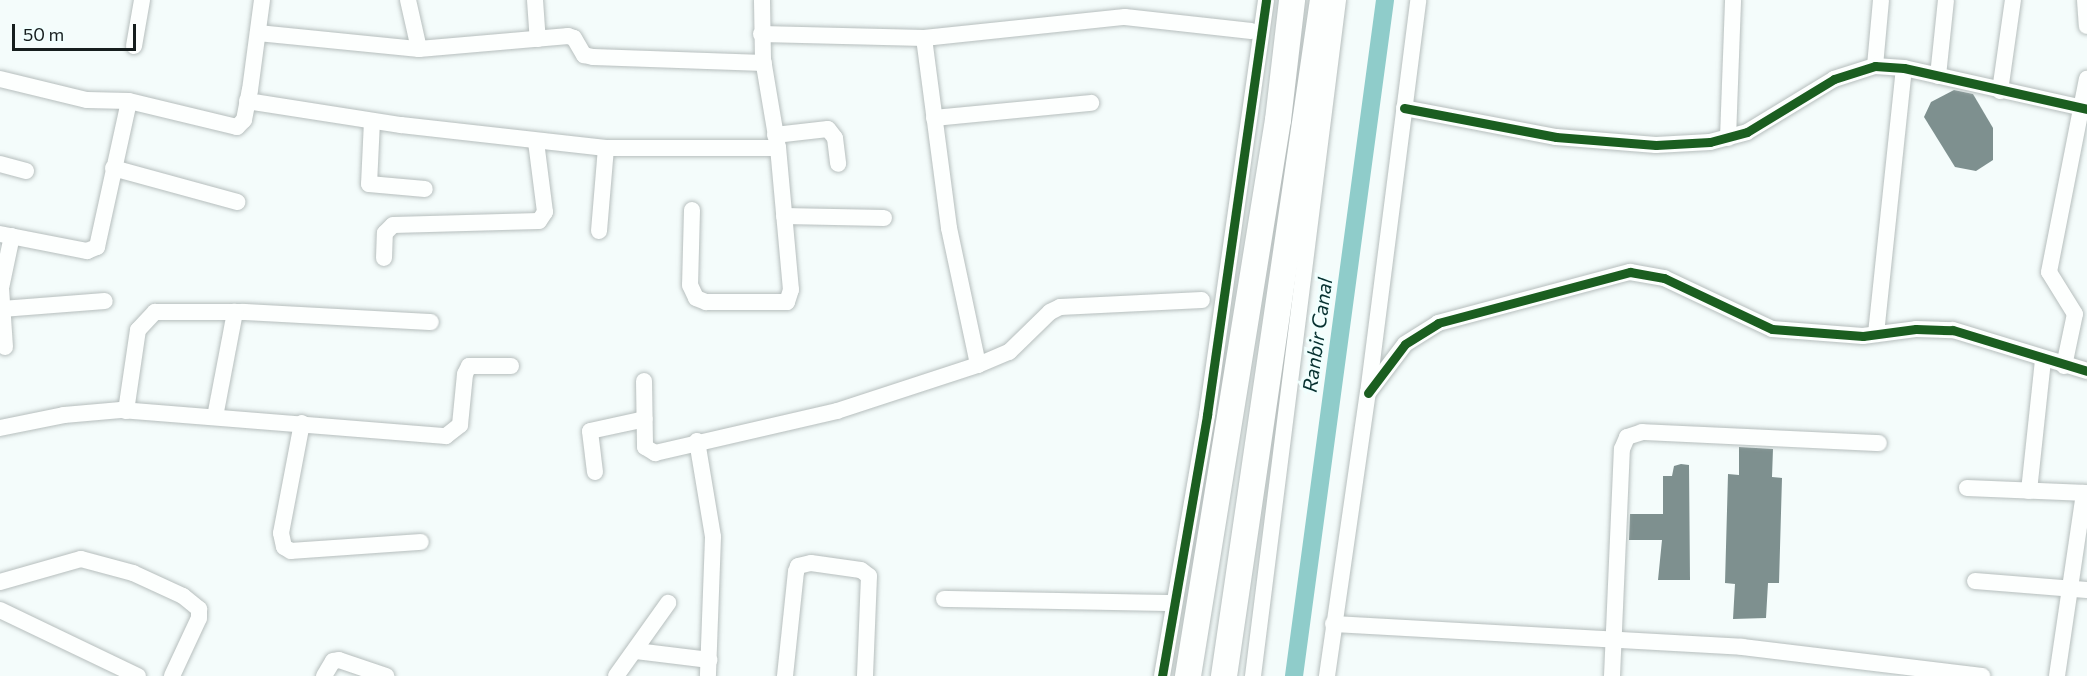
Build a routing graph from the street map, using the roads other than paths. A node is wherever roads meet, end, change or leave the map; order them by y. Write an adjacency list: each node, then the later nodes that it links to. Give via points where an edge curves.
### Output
1 (142, 0): 22 (street)
2 (262, 0): 18 (street)
3 (408, 0): 23 (street)
4 (535, 0): 21 (street)
5 (762, 0): 19 (street)
6 (1266, 0): 86 (street, via 1207,415)
7 (1292, 0): 100 (highway, via 1278,120)
8 (1323, 0): 101 (highway)
9 (1338, 0): 102 (street)
10 (1418, 0): 34 (street)
11 (1733, 0): 38 (street)
12 (1881, 0): 25 (street)
13 (1946, 0): 27 (street)
14 (2013, 0): 30 (street)
15 (2085, 0): 16 (street)
16 (2087, 26)
17 (1251, 31): 20 (street, via 1125,17)
18 (258, 33): 23 (street); 32 (street)
19 (761, 34): 20 (street); 24 (street)
20 (924, 38): 36 (street)
21 (538, 39): 23 (street); 24 (street, via 572,37 584,55 593,57)
22 (134, 46)
23 (419, 49)
24 (764, 63): 39 (street)
25 (1875, 66): 26 (street); 38 (street, via 1834,79 1765,122)
26 (1904, 68): 27 (street); 59 (street)
27 (1938, 76): 30 (street)
28 (0, 79): 31 (street, via 87,100)
29 (2087, 79): 35 (street)
30 (2000, 91): 35 (street)
31 (129, 101): 32 (street, via 232,128 244,120); 44 (street)
32 (247, 101): 37 (street)
33 (1091, 103): 36 (street)
34 (1404, 108): 38 (street, via 1576,139 1656,145); 67 (street)
35 (2084, 109): 64 (street, via 2049,272 2075,314)
36 (934, 118): 62 (street, via 949,228)
37 (372, 121): 40 (street); 46 (street, via 369,184)
38 (1728, 138)
39 (776, 141): 41 (street); 43 (street, via 828,129 834,138); 49 (street)
40 (536, 142): 41 (street); 53 (street, via 545,212 539,221 393,225 385,233)
41 (606, 148): 51 (street)
42 (0, 164): 45 (street)
43 (838, 164)
44 (113, 168): 47 (street); 52 (street, via 99,243 93,250)
45 (26, 171)
46 (425, 189)
47 (237, 202)
48 (692, 210): 49 (street, via 690,285 696,298 706,302 787,302 791,290)
49 (784, 216): 50 (street)
50 (884, 218)
51 (599, 231)
52 (6, 235): 56 (street)
53 (384, 258)
54 (1202, 300): 62 (street, via 1060,307 1009,352)
55 (105, 301): 56 (street)
56 (2, 309): 60 (street)
57 (235, 312): 58 (street); 68 (street, via 162,311 148,316 138,330); 69 (street)
58 (431, 322)
59 (1876, 334): 61 (street, via 1953,330); 67 (street, via 1772,329 1664,278 1630,272 1438,323 1405,344)
60 (5, 347)
61 (2043, 359): 64 (street); 77 (street)
62 (978, 365): 73 (street, via 837,411)
63 (511, 366): 71 (street, via 469,366 460,425 453,434)
64 (2064, 366): 65 (street)
65 (2087, 371)
66 (644, 381): 70 (street)
67 (1368, 393): 88 (street)
68 (126, 411): 69 (street); 72 (street, via 64,415)
69 (215, 417): 71 (street)
70 (645, 418): 73 (street, via 648,451 655,453); 75 (street, via 590,431)
71 (302, 423): 79 (street, via 281,533 284,548 291,551)
72 (0, 428)
73 (697, 441): 91 (street, via 713,537)
74 (1879, 443): 89 (street, via 1642,432 1627,437 1622,449)
75 (595, 472)
76 (1967, 489): 77 (street)
77 (2030, 491): 78 (street)
78 (2085, 493): 82 (street)
79 (422, 542)
80 (1975, 581): 82 (street)
81 (0, 582): 93 (street, via 81,559 133,573 183,596 199,609 199,618)
82 (2070, 588): 83 (street); 106 (street)
83 (2087, 591)
84 (944, 598): 86 (street)
85 (668, 603): 90 (street)
86 (1173, 603): 99 (street)
87 (0, 610): 92 (street)
88 (1333, 624): 89 (street); 103 (street)
89 (1614, 641): 104 (street); 105 (street, via 1742,647)
90 (636, 651): 91 (street); 96 (street)
91 (708, 668)
92 (138, 676)
93 (172, 676)
94 (324, 676): 95 (street, via 333,662 339,660)
95 (386, 676)
96 (616, 676)
97 (785, 676): 98 (street, via 796,572 803,563 861,570 869,576)
98 (865, 676)
99 (1162, 676)
100 (1188, 676)
101 (1224, 676)
102 (1253, 676)
103 (1327, 676)
104 (1612, 676)
105 (1982, 676)
106 (2057, 676)

